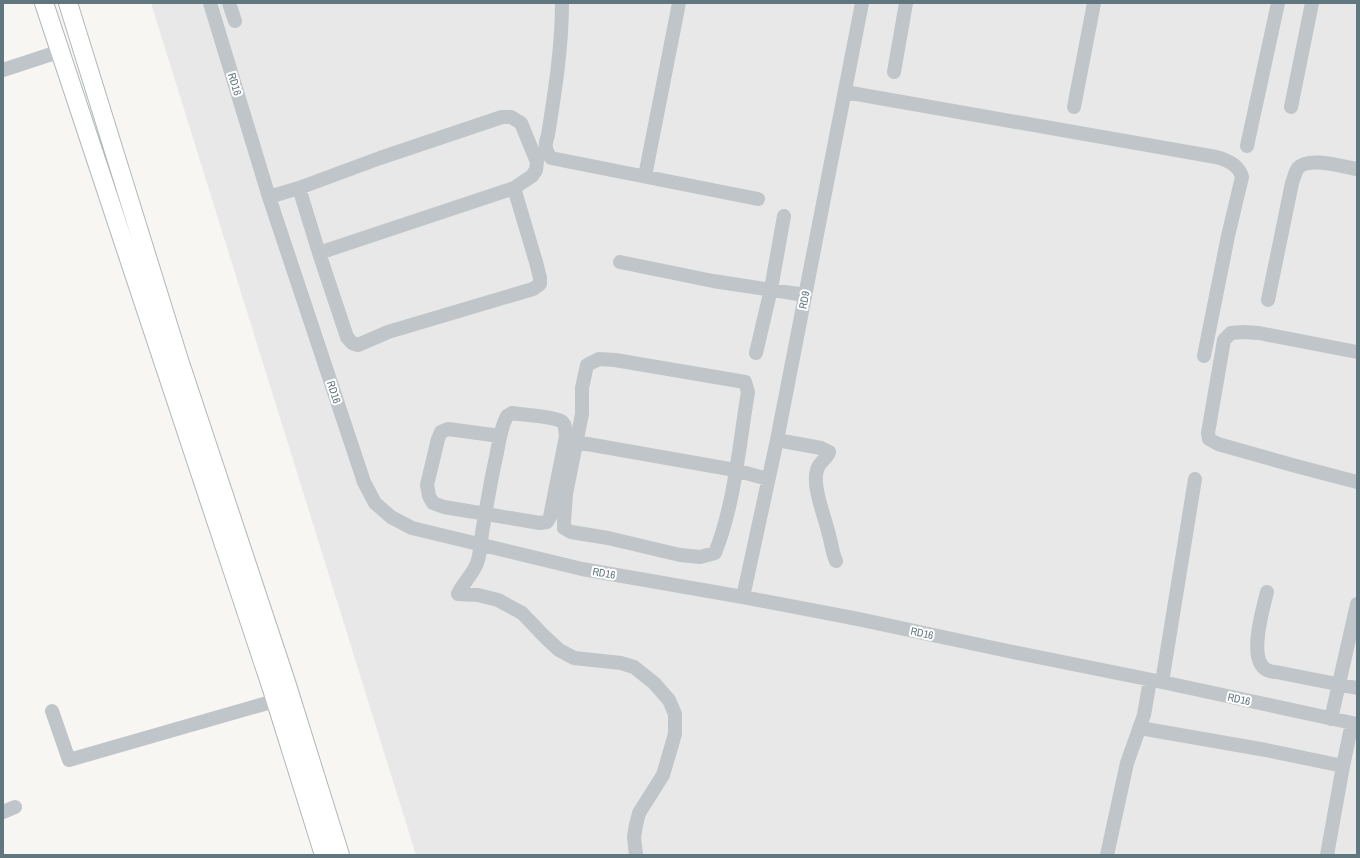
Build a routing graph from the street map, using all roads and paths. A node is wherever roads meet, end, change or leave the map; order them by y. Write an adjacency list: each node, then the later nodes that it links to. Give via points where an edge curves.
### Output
1 (44, 3): 13 (main road)
2 (68, 3): 51 (main road)
3 (210, 3): 24 (street, RD16)
4 (229, 3): 12 (street)
5 (562, 3): 21 (street, via 562,33 545,143 546,151 551,158)
6 (679, 3): 21 (street)
7 (862, 3): 16 (street, RD9)
8 (906, 3): 15 (street)
9 (1094, 3): 17 (street)
10 (1278, 3): 19 (street)
11 (1312, 3): 18 (street)
12 (235, 21)
13 (61, 51): 14 (street); 51 (main road)
14 (3, 70)
15 (894, 72)
16 (845, 92): 30 (street, RD9); 34 (street, via 1209,156 1230,162 1239,169 1242,177)
17 (1074, 107)
18 (1291, 107)
19 (1247, 146)
20 (1357, 169): 31 (street, via 1319,162 1306,163 1298,169 1292,183)
21 (645, 176): 25 (street)
22 (299, 188): 23 (street, via 502,116 511,117 521,123 537,162 532,176); 24 (street); 27 (street)
23 (514, 188): 27 (street); 27 (street, via 540,278 540,284 533,289 388,332 358,345 347,337)
24 (269, 197): 43 (street, RD16, via 364,482 375,503 391,517 412,528)
25 (758, 199)
26 (784, 216): 29 (street)
27 (319, 253)
28 (620, 262): 29 (street, via 713,281)
29 (771, 289): 30 (street); 33 (street)
30 (805, 295): 36 (street, RD9)
31 (1268, 300)
32 (1357, 352): 41 (street, via 1259,333 1231,332 1224,340 1208,433 1209,439 1218,444)
33 (756, 353)
34 (1204, 356)
35 (500, 436): 42 (street); 42 (street, via 448,429 441,432 427,485 433,503); 42 (street, via 507,416 512,414 561,421 565,425 566,436 553,508 547,522)
36 (777, 440): 39 (street, RD9); 44 (street, via 821,448 829,452 816,476 821,510)
37 (576, 442): 38 (street); 38 (street, via 566,494 564,528 571,532 680,555 700,557 715,554 722,537); 38 (street, via 582,414 582,388 587,365 592,361 614,360 736,380 745,382 748,392)
38 (736, 470): 39 (street)
39 (768, 479): 46 (street, RD9)
40 (1194, 479): 48 (street)
41 (1357, 482)
42 (485, 513): 43 (street)
43 (480, 545): 46 (street, RD16, via 582,569); 59 (street, via 475,569 462,584 458,594 498,600 522,613 559,650 574,658 634,668 654,683 669,700 675,714 676,734 663,774 639,813 634,837)
44 (836, 561)
45 (1267, 592): 49 (street, via 1256,645 1261,665 1266,670)
46 (743, 597): 48 (street, RD16)
47 (1357, 604): 49 (street)
48 (1156, 681): 53 (street, RD16); 55 (street)
49 (1339, 684): 50 (street); 53 (street)
50 (1357, 688)
51 (283, 698): 52 (street, via 69,760); 57 (main road); 58 (main road)
52 (52, 711)
53 (1331, 719): 54 (street, RD16)
54 (1354, 724): 56 (street)
55 (1140, 728): 56 (street); 60 (street, via 1127,764)
56 (1343, 766): 61 (street)
57 (324, 855)
58 (340, 855)
59 (636, 855)
60 (1107, 855)
61 (1327, 855)

